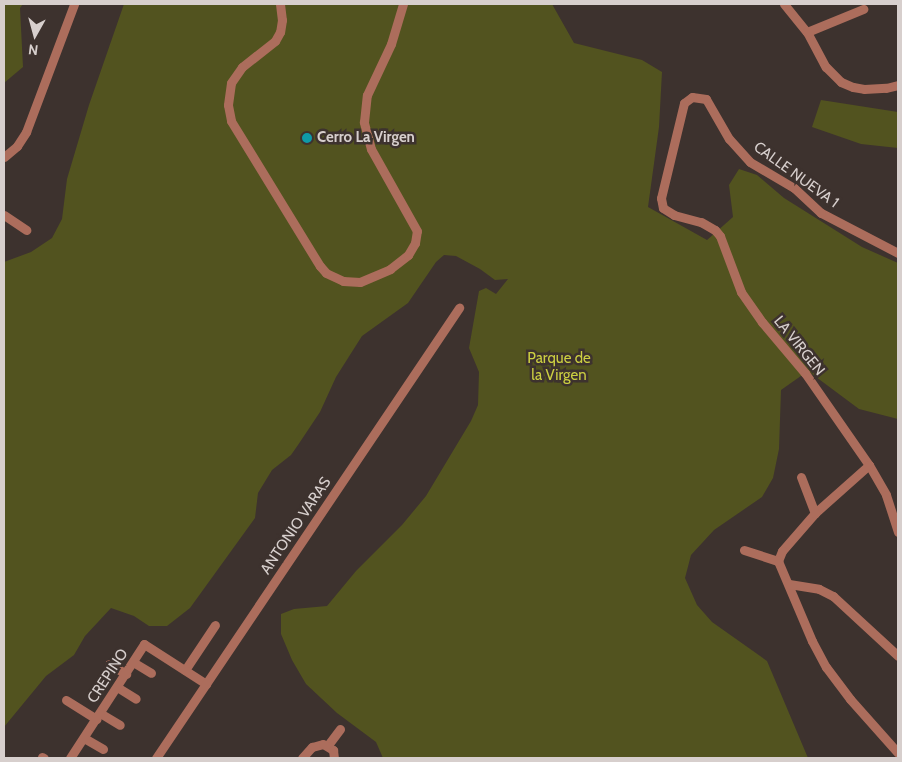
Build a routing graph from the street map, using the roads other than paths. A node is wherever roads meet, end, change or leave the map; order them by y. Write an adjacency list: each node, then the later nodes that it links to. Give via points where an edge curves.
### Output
1 (74, 4): 8 (street, via 26,132)
2 (280, 4): 3 (street, via 280,32 234,75 230,83 228,104 232,121 320,266 326,273 343,281 360,282 390,269 408,255 417,231 371,148 364,122 367,95 390,44)
3 (403, 4)
4 (784, 4): 6 (street)
5 (862, 9): 6 (street)
6 (807, 32): 7 (street, via 826,67 841,82 864,89)
7 (898, 84)
8 (4, 157)
9 (661, 203): 12 (street, CALLE NUEVA 1, via 681,108 687,99 702,97 729,139 750,162 794,188 821,213); 14 (street, LA VIRGEN, via 669,213 701,222 720,236 741,292 753,311 805,373)
10 (4, 215): 11 (street)
11 (26, 230)
12 (898, 253)
13 (459, 308): 28 (street, ANTONIO VARAS)
14 (869, 465): 16 (street); 17 (street, LA VIRGEN, via 886,495)
15 (801, 477): 16 (street)
16 (815, 513): 19 (street, via 782,550)
17 (898, 532)
18 (744, 550): 19 (street)
19 (778, 561): 20 (street)
20 (789, 584): 22 (street, via 819,589 833,596); 38 (street, via 826,667)
21 (215, 625): 25 (street)
22 (898, 656)
23 (133, 662): 25 (street, CREPINO, via 144,644); 26 (street); 27 (street, CREPINO)
24 (109, 664): 27 (street)
25 (185, 670): 28 (street, CREPINO)
26 (151, 673)
27 (126, 674): 29 (street, CREPINO)
28 (206, 684): 40 (street, ANTONIO VARAS)
29 (117, 687): 30 (street); 32 (street, CREPINO)
30 (136, 699)
31 (66, 700): 32 (street)
32 (99, 716): 33 (street); 35 (street, CREPINO)
33 (120, 725)
34 (340, 728): 36 (street)
35 (84, 738): 37 (street); 39 (street, CREPINO)
36 (328, 745): 41 (street, via 317,744); 42 (street)
37 (103, 749)
38 (898, 752)
39 (70, 758)
40 (156, 758)
41 (302, 758)
42 (334, 758)

